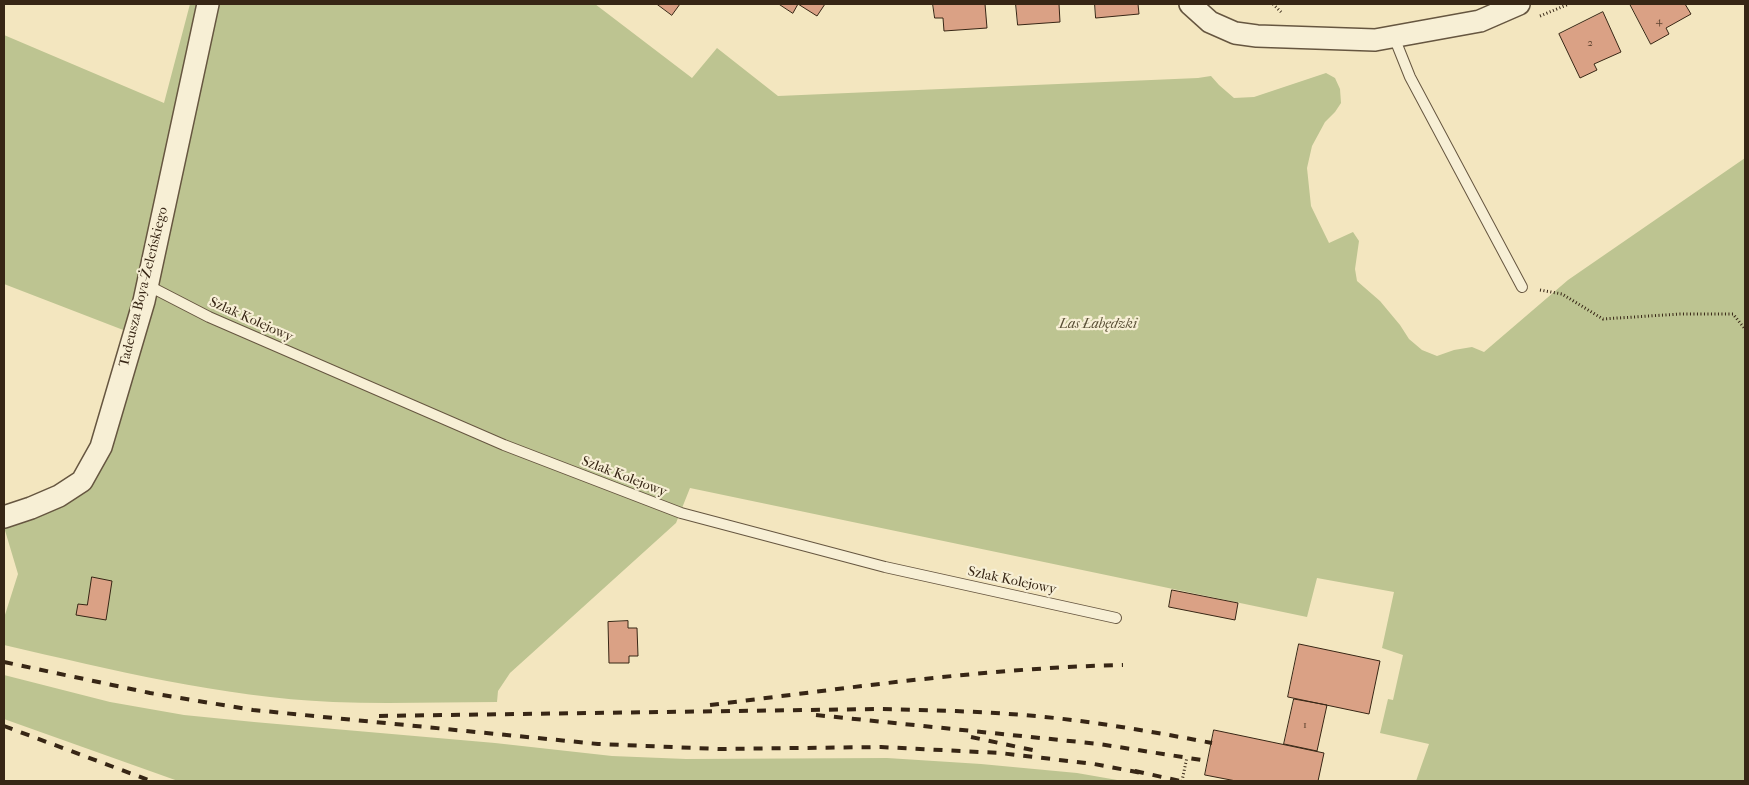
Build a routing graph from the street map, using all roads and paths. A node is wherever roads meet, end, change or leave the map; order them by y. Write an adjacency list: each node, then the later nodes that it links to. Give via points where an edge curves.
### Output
1 (208, 4): 7 (street, Tadeusza Boya-Żeleńskiego)
2 (1190, 4): 6 (street, via 1210,22 1235,33 1375,40)
3 (1274, 4): 5 (path)
4 (1520, 4): 6 (street, via 1480,20)
5 (1281, 12)
6 (1394, 37): 8 (lane, via 1410,77)
7 (147, 285): 10 (street, Tadeusza Boya-Żeleńskiego, via 101,447 82,480 59,496); 11 (lane, Szlak Kolejowy, via 209,317 504,445 681,513 885,568)
8 (1522, 287): 9 (path, via 1562,294 1603,319 1734,314)
9 (1745, 329)
10 (4, 517)
11 (1116, 618)
12 (1187, 758): 13 (path)
13 (1182, 781)

